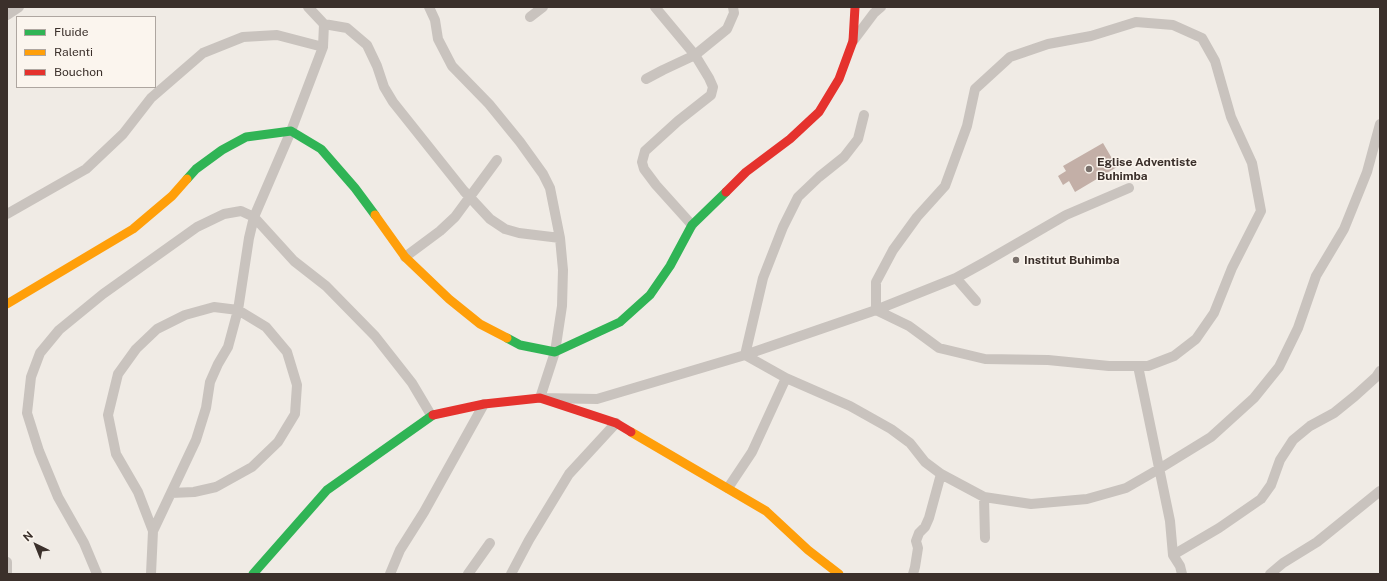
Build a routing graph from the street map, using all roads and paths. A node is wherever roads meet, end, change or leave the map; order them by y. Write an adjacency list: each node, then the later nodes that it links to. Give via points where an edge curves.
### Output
1 (19, 7): 9 (street)
2 (308, 7): 11 (street)
3 (429, 7): 25 (street, via 435,20 438,39 452,66 488,104 543,174 550,188)
4 (655, 7): 14 (street)
5 (733, 7): 14 (street, via 734,12 727,29)
6 (855, 7): 12 (street)
7 (881, 7): 12 (street)
8 (539, 8): 10 (street)
9 (7, 15)
10 (530, 17)
11 (324, 24): 13 (street); 21 (street, via 348,28 367,45 393,102)
12 (853, 41): 24 (street, via 839,79 819,112 790,139 746,172)
13 (323, 47): 18 (street); 22 (street, via 277,35 243,37 202,53 151,98 123,134 86,169)
14 (695, 55): 15 (street); 24 (street, via 713,88 711,95 655,141 645,151 642,162 644,170)
15 (646, 79)
16 (864, 115): 33 (street, via 858,140 844,157 798,197 783,227 763,278)
17 (1380, 124): 41 (street, via 1366,172 1344,229 1316,276 1298,328 1278,367 1254,398 1211,437)
18 (292, 131): 23 (street); 26 (street, via 321,149 355,188); 29 (street, via 246,137 222,150 196,169 172,196 132,230)
19 (498, 160): 21 (street)
20 (1129, 188): 27 (street, via 1066,215)
21 (469, 197): 25 (street, via 490,219 505,229); 26 (street, via 440,231)
22 (7, 214)
23 (254, 217): 30 (street, via 248,238); 39 (street, via 294,261 326,286 375,336 412,384); 53 (street, via 241,211 224,214 197,227 103,294 59,330 40,353 31,378 27,413 58,497 84,543)
24 (692, 225): 32 (street, via 670,266 650,295 620,322)
25 (560, 238): 32 (street, via 563,270 562,306)
26 (406, 257): 32 (street, via 449,299 480,324 520,345)
27 (956, 278): 28 (street); 31 (street)
28 (976, 301)
29 (7, 304)
30 (238, 310): 45 (street, via 228,347 210,382 206,408 196,440); 45 (street, via 266,327 287,352 297,385 294,414 278,442 252,467 216,487 194,492); 47 (street, via 214,306 185,315 158,329 136,348 118,374 108,415 116,454 138,492)
31 (876, 310): 33 (street); 34 (street, via 909,326 939,348 985,359); 34 (street, via 876,282 893,250 917,217 945,186 967,126 975,89 1010,57 1048,44 1091,36 1136,22 1173,25 1202,38 1215,61 1231,117 1252,163 1261,210 1232,268 1214,313 1196,339 1174,356 1148,366)
32 (555, 352): 37 (street)
33 (745, 355): 36 (street); 37 (street, via 597,399)
34 (1138, 366): 41 (street)
35 (1380, 371): 50 (street, via 1334,413 1310,426 1293,440 1261,499)
36 (786, 378): 42 (street, via 850,406 891,430 910,443 925,462); 43 (street, via 752,452)
37 (540, 398): 38 (street); 40 (street)
38 (484, 404): 39 (street); 56 (street, via 400,550)
39 (431, 415): 55 (street, via 327,490)
40 (616, 424): 43 (street); 58 (street, via 568,474)
41 (1159, 469): 46 (street, via 1126,488 1087,498 1031,504); 50 (street, via 1170,521)
42 (941, 474): 46 (street); 60 (street, via 929,518 916,541 918,548)
43 (728, 488): 59 (street, via 766,511 808,550)
44 (1380, 491): 62 (street, via 1317,542)
45 (171, 493): 47 (street)
46 (984, 497): 48 (street)
47 (153, 531): 54 (street)
48 (985, 538)
49 (490, 543): 57 (street)
50 (1173, 555): 61 (street)
51 (7, 562): 52 (street)
52 (7, 574)
53 (97, 574)
54 (151, 574)
55 (254, 574)
56 (390, 574)
57 (468, 574)
58 (511, 574)
59 (839, 574)
60 (913, 574)
61 (1182, 574)
62 (1270, 574)

